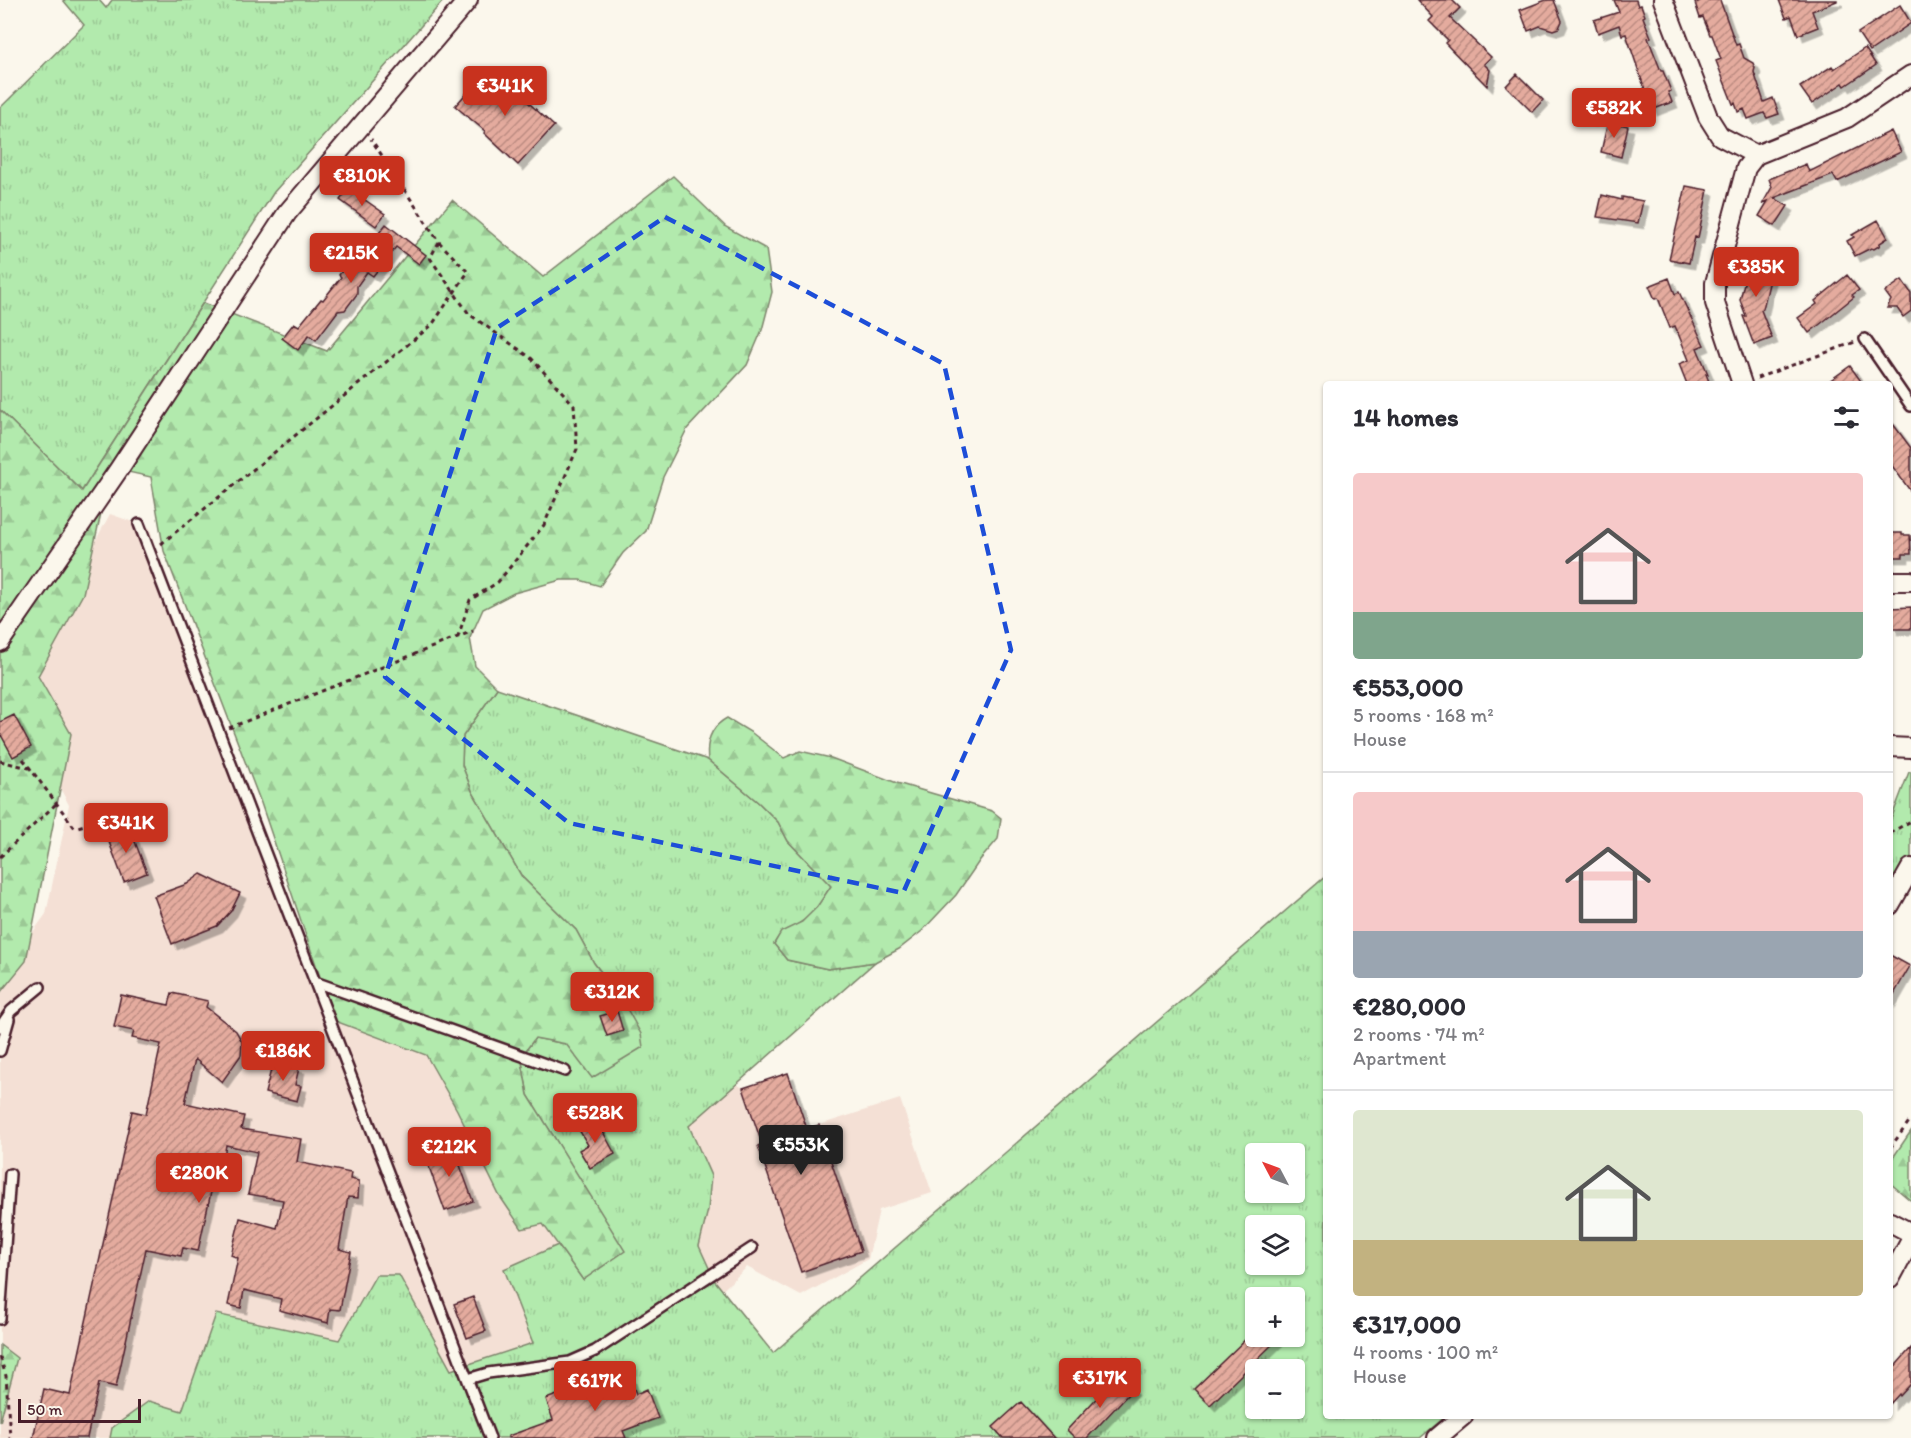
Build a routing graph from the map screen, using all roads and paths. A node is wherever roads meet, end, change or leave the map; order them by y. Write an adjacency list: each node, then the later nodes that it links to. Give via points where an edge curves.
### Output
1 (468, 0): 4 (street)
2 (1663, 0): 5 (street, via 1708,117 1720,136)
3 (1911, 75): 5 (street, via 1847,118)
4 (362, 125): 6 (path); 18 (street, via 287,213)
5 (1756, 155): 9 (street, via 1746,168 1715,283 1715,303)
6 (439, 242): 7 (path, via 430,258); 7 (path, via 468,272)
7 (454, 292): 13 (path, via 432,326); 17 (path, via 469,314 531,358 574,405 577,450 544,525 498,582 470,600)
8 (1865, 339): 10 (path); 11 (lane)
9 (1741, 381)
10 (1750, 381)
11 (1911, 406)
12 (139, 524): 13 (lane)
13 (150, 552): 19 (lane)
14 (1893, 581): 15 (street)
15 (1911, 581)
16 (473, 631): 17 (path)
17 (458, 637): 19 (path)
18 (0, 642)
19 (219, 732): 32 (lane)
20 (1893, 747): 21 (street)
21 (1911, 748)
22 (23, 759): 24 (path)
23 (0, 760): 24 (path)
24 (29, 768): 25 (path)
25 (56, 804): 26 (path, via 75,828); 29 (path)
26 (122, 813)
27 (1911, 821): 28 (path)
28 (1893, 831)
29 (0, 857)
30 (1909, 872): 31 (street)
31 (1893, 900)
32 (315, 982): 37 (lane); 49 (lane)
33 (40, 987): 34 (lane)
34 (11, 1011): 35 (lane); 36 (lane)
35 (0, 1027)
36 (0, 1051)
37 (565, 1071)
38 (1911, 1119): 39 (path)
39 (1893, 1144)
40 (10, 1174): 41 (lane)
41 (4, 1192): 47 (lane)
42 (1893, 1224): 43 (street)
43 (1911, 1233)
44 (1911, 1240): 46 (street)
45 (753, 1248): 49 (lane, via 595,1350 570,1362 488,1373)
46 (1893, 1273)
47 (0, 1319)
48 (0, 1357): 51 (path, via 6,1376)
49 (468, 1380): 52 (lane)
50 (1459, 1419): 53 (street)
51 (10, 1438)
52 (490, 1438)
53 (1437, 1438)

